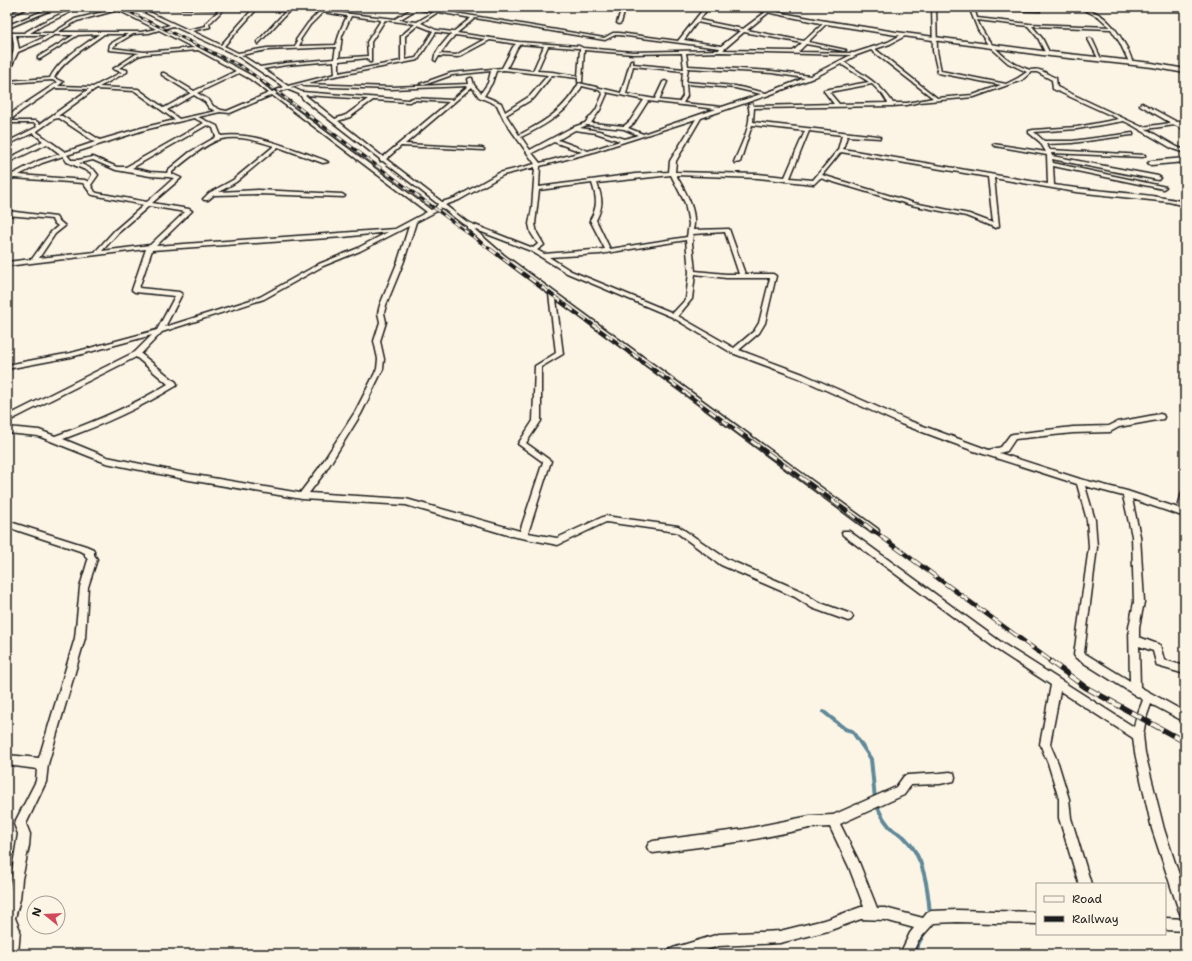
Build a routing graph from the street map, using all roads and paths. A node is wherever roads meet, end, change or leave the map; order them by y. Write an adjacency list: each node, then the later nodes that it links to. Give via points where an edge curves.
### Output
1 (28, 7): 30 (street)
2 (56, 7): 42 (street)
3 (78, 7): 51 (street)
4 (114, 7): 23 (street)
5 (136, 7): 25 (street)
6 (157, 7): 25 (street)
7 (167, 7): 17 (street)
8 (328, 7): 26 (street)
9 (414, 7): 27 (street); 34 (street)
10 (625, 7): 38 (street)
11 (707, 7): 35 (street)
12 (744, 7): 28 (street)
13 (934, 7): 58 (street)
14 (972, 7): 15 (street, via 1039,10); 33 (street)
15 (1035, 7)
16 (1080, 7): 41 (street, via 1101,16)
17 (183, 8): 18 (street)
18 (221, 8): 19 (street); 45 (street, via 207,24 209,26)
19 (256, 8): 20 (street); 65 (street)
20 (287, 8): 21 (street); 61 (street)
21 (303, 8): 26 (street)
22 (1180, 8): 24 (street)
23 (118, 9): 43 (street); 52 (street, via 76,20)
24 (1185, 10)
25 (143, 11): 39 (street)
26 (322, 11): 29 (street); 69 (street, via 305,29 298,40)
27 (437, 11): 32 (street); 37 (street)
28 (767, 12): 36 (street); 44 (street)
29 (349, 13): 31 (street); 66 (street)
30 (8, 16)
31 (384, 18): 34 (street); 85 (street, via 369,42)
32 (473, 18): 49 (street); 56 (street)
33 (975, 19): 40 (street); 68 (street)
34 (396, 20): 37 (street)
35 (696, 21): 44 (street); 60 (street)
36 (826, 22): 55 (street); 62 (street)
37 (418, 23): 46 (street); 90 (street, via 404,36)
38 (619, 23)
39 (173, 25): 43 (street); 45 (street)
40 (1029, 25): 41 (street); 82 (street, via 1040,38)
41 (1112, 28): 92 (street)
42 (7, 29)
43 (159, 29): 48 (street); 71 (street)
44 (744, 30): 62 (street); 67 (street)
45 (189, 31): 65 (street)
46 (436, 31): 49 (street); 90 (street, via 417,60)
47 (103, 33): 48 (street); 53 (street); 109 (street, via 65,62)
48 (132, 33): 77 (street, via 111,45 110,49)
49 (454, 33): 57 (street); 83 (street)
50 (7, 34): 54 (street)
51 (24, 34): 52 (street); 54 (street)
52 (52, 34): 53 (street); 73 (street)
53 (78, 34): 86 (street)
54 (14, 35): 73 (street)
55 (904, 35): 58 (street); 72 (street)
56 (581, 36): 60 (street, via 604,40 619,34); 70 (street)
57 (491, 38): 63 (street); 83 (street, via 457,56)
58 (934, 39): 68 (street); 118 (street, via 940,73)
59 (1090, 39): 88 (street)
60 (680, 41): 67 (street); 74 (street)
61 (258, 42)
62 (805, 42): 79 (street); 81 (street)
63 (519, 43): 64 (street); 97 (street)
64 (546, 45): 70 (street); 101 (street)
65 (222, 46): 80 (street)
66 (337, 46): 69 (street); 87 (street)
67 (722, 47): 76 (street)
68 (993, 47): 82 (street); 100 (street, via 1004,59)
69 (297, 48): 80 (street)
70 (580, 48): 78 (street); 107 (street)
71 (198, 49): 77 (street); 99 (street)
72 (872, 49): 81 (street); 131 (street)
73 (16, 52): 84 (street); 106 (street, via 7,68)
74 (667, 52): 75 (street); 78 (street)
75 (684, 52): 76 (street); 95 (street)
76 (720, 52): 79 (street)
77 (145, 53): 122 (street, via 137,55 115,70 126,71)
78 (633, 53): 93 (street)
79 (794, 53): 81 (street)
80 (237, 54): 96 (street)
81 (858, 54): 91 (street)
82 (1048, 54): 88 (street)
83 (437, 55): 89 (street)
84 (7, 56)
85 (370, 57): 87 (street); 94 (street)
86 (40, 58)
87 (336, 59): 96 (street); 104 (street)
88 (1101, 60): 92 (street)
89 (436, 61)
90 (403, 62): 94 (street)
91 (841, 62): 108 (street); 114 (street)
92 (1131, 62): 102 (street)
93 (631, 64): 95 (street); 128 (street)
94 (371, 68): 104 (street)
95 (686, 68): 108 (street, via 772,72); 113 (street)
96 (258, 69): 120 (street)
97 (504, 69): 98 (street); 101 (street)
98 (494, 70): 121 (street, via 451,74); 129 (street, via 490,83)
99 (240, 71): 124 (street); 125 (street)
100 (1029, 71): 118 (street, via 1020,79); 148 (street, via 1038,71 1054,79 1055,88)
101 (535, 72): 105 (street)
102 (1185, 72)
103 (163, 74): 124 (street)
104 (337, 74): 115 (street)
105 (552, 74): 107 (street); 145 (street, via 532,97)
106 (7, 75)
107 (580, 77): 116 (street)
108 (810, 77): 127 (street)
109 (52, 79): 111 (street); 119 (street, via 61,82)
110 (470, 79): 117 (street)
111 (7, 82)
112 (665, 82): 134 (street)
113 (684, 83): 127 (street, via 735,87); 136 (street, via 685,96)
114 (873, 83): 137 (street); 139 (street, via 826,91)
115 (296, 84): 120 (street); 121 (street)
116 (581, 84): 123 (street); 166 (street, via 578,92 553,117)
117 (472, 85): 121 (street); 129 (street); 133 (street)
118 (1006, 85): 131 (street, via 974,96)
119 (55, 86): 122 (street); 149 (street)
120 (287, 87): 125 (street); 126 (street)
121 (415, 87)
122 (92, 88): 142 (street, via 136,90); 147 (street)
123 (602, 89): 128 (street); 155 (street, via 605,94 603,100)
124 (194, 93): 142 (street); 143 (street)
125 (271, 93): 144 (street); 215 (street)
126 (301, 93): 132 (street); 151 (street)
127 (767, 94): 135 (street)
128 (623, 95): 130 (street)
129 (481, 96): 145 (street, via 500,104)
130 (647, 99): 134 (street); 158 (street)
131 (936, 99): 137 (street)
132 (371, 100): 133 (street); 151 (street, via 348,116)
133 (452, 101): 175 (street)
134 (656, 101): 136 (street)
135 (743, 101): 140 (street); 141 (street)
136 (680, 104): 141 (street)
137 (892, 104): 139 (street)
138 (1142, 104): 156 (street)
139 (837, 105): 140 (street)
140 (752, 107): 154 (street)
141 (723, 109): 146 (street)
142 (164, 110): 150 (street)
143 (220, 111): 144 (street); 150 (street)
144 (228, 112): 153 (street, via 195,118)
145 (504, 114): 166 (street)
146 (699, 118): 165 (street); 196 (street, via 673,161)
147 (52, 119): 157 (street); 172 (street, via 60,117)
148 (1124, 120): 159 (street); 173 (street, via 1031,132)
149 (7, 121): 157 (street, via 35,121)
150 (179, 121): 172 (street)
151 (334, 121): 186 (street)
152 (1185, 122): 156 (street)
153 (208, 123): 168 (street, via 215,127); 195 (street)
154 (750, 123): 162 (street); 191 (street)
155 (587, 124): 158 (street); 160 (street)
156 (1176, 124): 159 (street); 161 (street)
157 (40, 127): 171 (street, via 35,132); 174 (street)
158 (625, 128): 165 (street)
159 (1141, 128): 182 (street)
160 (574, 129): 169 (street); 170 (street, via 596,132)
161 (1185, 129)
162 (807, 131): 163 (street); 203 (street)
163 (845, 134): 167 (street); 179 (street)
164 (1130, 134): 173 (street, via 1072,142)
165 (642, 135): 170 (street)
166 (518, 137): 180 (street)
167 (878, 137)
168 (219, 138): 177 (street, via 241,137); 197 (street, via 184,158)
169 (554, 140): 180 (street); 181 (street)
170 (625, 141): 181 (street)
171 (46, 142): 183 (street); 188 (street)
172 (99, 142): 183 (street)
173 (1042, 143): 184 (street)
174 (7, 144)
175 (402, 145): 178 (street); 186 (street)
176 (995, 145): 184 (street)
177 (277, 146): 190 (street); 209 (street, via 237,178)
178 (482, 149)
179 (840, 150): 199 (street); 200 (street)
180 (530, 152): 193 (street)
181 (588, 152): 193 (street)
182 (1185, 152)
183 (64, 154): 189 (street); 198 (street, via 40,162)
184 (1049, 154): 185 (street); 194 (street); 201 (street)
185 (1143, 156)
186 (382, 160): 214 (street)
187 (1185, 160): 192 (street)
188 (7, 161)
189 (70, 161): 195 (street, via 78,162 93,158 116,168); 205 (street, via 92,170 95,175)
190 (325, 162)
191 (737, 162)
192 (1151, 162)
193 (538, 164): 208 (street); 214 (street, via 501,174 457,199)
194 (1050, 164): 206 (street); 207 (street)
195 (128, 169): 197 (street, via 150,174)
196 (673, 173): 203 (street, via 758,176); 204 (street); 220 (street, via 688,203 692,224)
197 (169, 174): 212 (street, via 178,178)
198 (13, 176): 202 (street); 205 (street, via 85,182)
199 (820, 176): 200 (street, via 913,204 974,217 996,226); 203 (street, via 814,182)
200 (991, 176): 206 (street)
201 (1158, 178)
202 (7, 179)
203 (786, 180)
204 (594, 182): 208 (street); 223 (street, via 600,199 599,210 593,220)
205 (89, 185): 212 (street, via 96,195)
206 (1051, 186): 213 (street)
207 (1163, 187)
208 (536, 189): 222 (street, via 532,224 541,245)
209 (211, 194): 210 (street, via 258,192); 211 (street)
210 (342, 196)
211 (206, 198)
212 (148, 204): 221 (street, via 188,211); 224 (street)
213 (1185, 204)
214 (440, 205): 215 (street); 217 (street)
215 (430, 212): 218 (street)
216 (7, 213): 226 (street, via 54,218 55,222 62,226 53,233)
217 (459, 219): 222 (street, via 470,226); 230 (street, via 502,256)
218 (413, 222): 219 (street); 244 (street, via 381,313 383,322 377,341 381,359 380,369 358,412 322,470)
219 (401, 229): 221 (street); 232 (street, via 321,265 262,298)
220 (690, 235): 223 (street); 228 (street); 229 (street, via 727,230)
221 (150, 247): 224 (street); 232 (street, via 135,290 179,294)
222 (533, 250): 225 (street)
223 (608, 250): 225 (street)
224 (98, 252): 226 (street)
225 (542, 256): 231 (street, via 569,272)
226 (34, 261): 227 (street)
227 (7, 264)
228 (692, 272): 229 (street); 231 (street, via 689,299)
229 (743, 276): 233 (street, via 773,276 773,280 762,324 757,332)
230 (552, 292): 247 (street); 249 (street, via 560,354 538,366 538,421 522,444 547,461)
231 (674, 316): 233 (street)
232 (160, 331): 234 (street); 235 (street, via 71,355)
233 (734, 351): 240 (street, via 801,376 904,422)
234 (137, 354): 237 (street); 239 (street, via 173,384 152,398 106,420)
235 (7, 367)
236 (1160, 417): 240 (street, via 1117,425 1110,429 1073,430 1013,437 1004,449)
237 (7, 419)
238 (7, 430): 239 (street, via 39,433)
239 (56, 439): 244 (street, via 106,460)
240 (989, 453): 241 (street)
241 (1080, 482): 242 (street); 254 (street, via 1091,520 1093,547 1079,655)
242 (1127, 494): 245 (street); 251 (street, via 1136,536 1138,602)
243 (1185, 494): 245 (street)
244 (302, 496): 249 (street, via 406,502)
245 (1183, 513)
246 (7, 524): 259 (street, via 83,548 90,551 89,556 93,559 84,587 80,638)
247 (875, 531)
248 (846, 533): 253 (street, via 1002,648)
249 (523, 536): 250 (street, via 558,542 604,519 678,529 724,562 798,594 815,605)
250 (848, 617)
251 (1134, 640): 252 (street, via 1157,648 1160,663); 254 (street)
252 (1185, 670)
253 (1057, 682): 257 (street); 263 (street, via 1045,744 1064,799 1065,818)
254 (1135, 690): 255 (street)
255 (1149, 697): 256 (street); 257 (street)
256 (1185, 717)
257 (1138, 735): 264 (street, via 1158,829)
258 (7, 760): 259 (street)
259 (42, 764): 270 (street, via 41,782 20,824 24,834 23,846 9,918 14,930)
260 (950, 777): 261 (street, via 908,780 900,791)
261 (833, 821): 262 (street, via 810,822 745,835); 265 (street)
262 (653, 847)
263 (1084, 883)
264 (1185, 911)
265 (874, 914): 267 (street, via 885,914); 271 (street, via 861,913 828,925 780,937 719,940)
266 (1036, 918): 267 (street, via 930,917)
267 (924, 924): 272 (street)
268 (1166, 924): 269 (street)
269 (1185, 926)
270 (12, 954)
271 (673, 954)
272 (906, 954)

